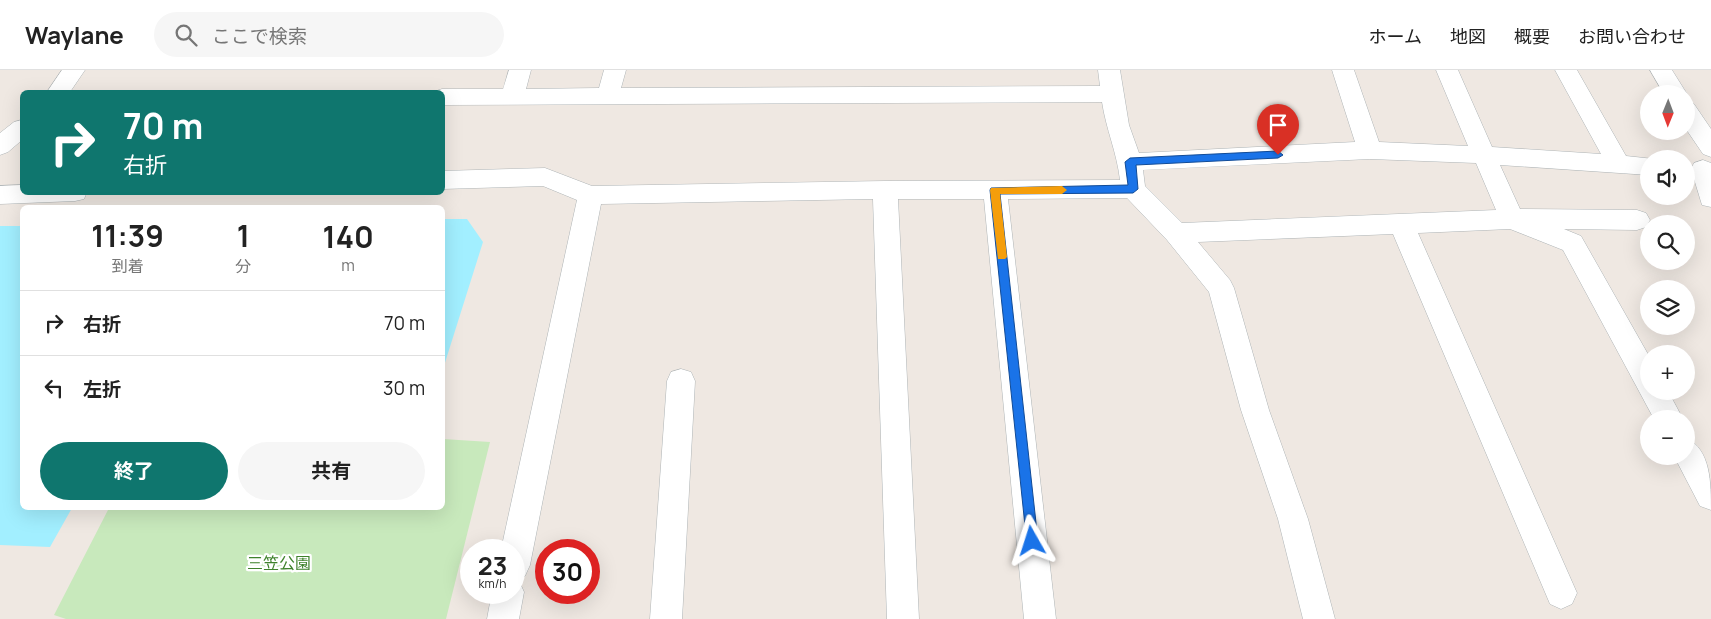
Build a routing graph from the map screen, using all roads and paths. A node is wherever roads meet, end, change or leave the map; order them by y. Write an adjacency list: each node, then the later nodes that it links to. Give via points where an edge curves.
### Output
1 (74, 70): 10 (street)
2 (520, 70): 12 (street)
3 (615, 70): 13 (street)
4 (1109, 70): 11 (street)
5 (1343, 70): 18 (street)
6 (1447, 70): 19 (street)
7 (1566, 70): 21 (street)
8 (1661, 70): 9 (street)
9 (1670, 85)
10 (59, 90)
11 (1112, 94): 13 (street); 20 (street, via 1117,125)
12 (512, 96): 13 (street); 14 (street)
13 (608, 96)
14 (445, 97)
15 (20, 130): 17 (street)
16 (1695, 139): 22 (street)
17 (0, 146)
18 (1370, 150): 19 (street); 20 (street)
19 (1484, 155): 21 (street); 32 (street)
20 (1130, 162): 25 (street)
21 (1619, 164): 23 (street)
22 (1703, 164): 31 (street)
23 (1640, 165)
24 (445, 180): 30 (street, via 544,177)
25 (1133, 189): 27 (street); 35 (street)
26 (885, 190): 27 (street); 30 (street); 45 (street)
27 (995, 190): 46 (street)
28 (20, 194): 29 (street)
29 (0, 195)
30 (590, 195): 40 (street)
31 (1711, 198)
32 (1512, 219): 33 (street); 34 (street); 36 (street, via 1572,243)
33 (1637, 220)
34 (1402, 224): 35 (street); 41 (street)
35 (1176, 233): 47 (street, via 1221,288 1255,410 1293,519)
36 (1640, 367)
37 (681, 381): 44 (street)
38 (1694, 465): 39 (street)
39 (1711, 496)
40 (519, 539)
41 (1561, 593)
42 (505, 604): 43 (street)
43 (502, 619)
44 (666, 619)
45 (903, 619)
46 (1040, 619)
47 (1319, 619)

